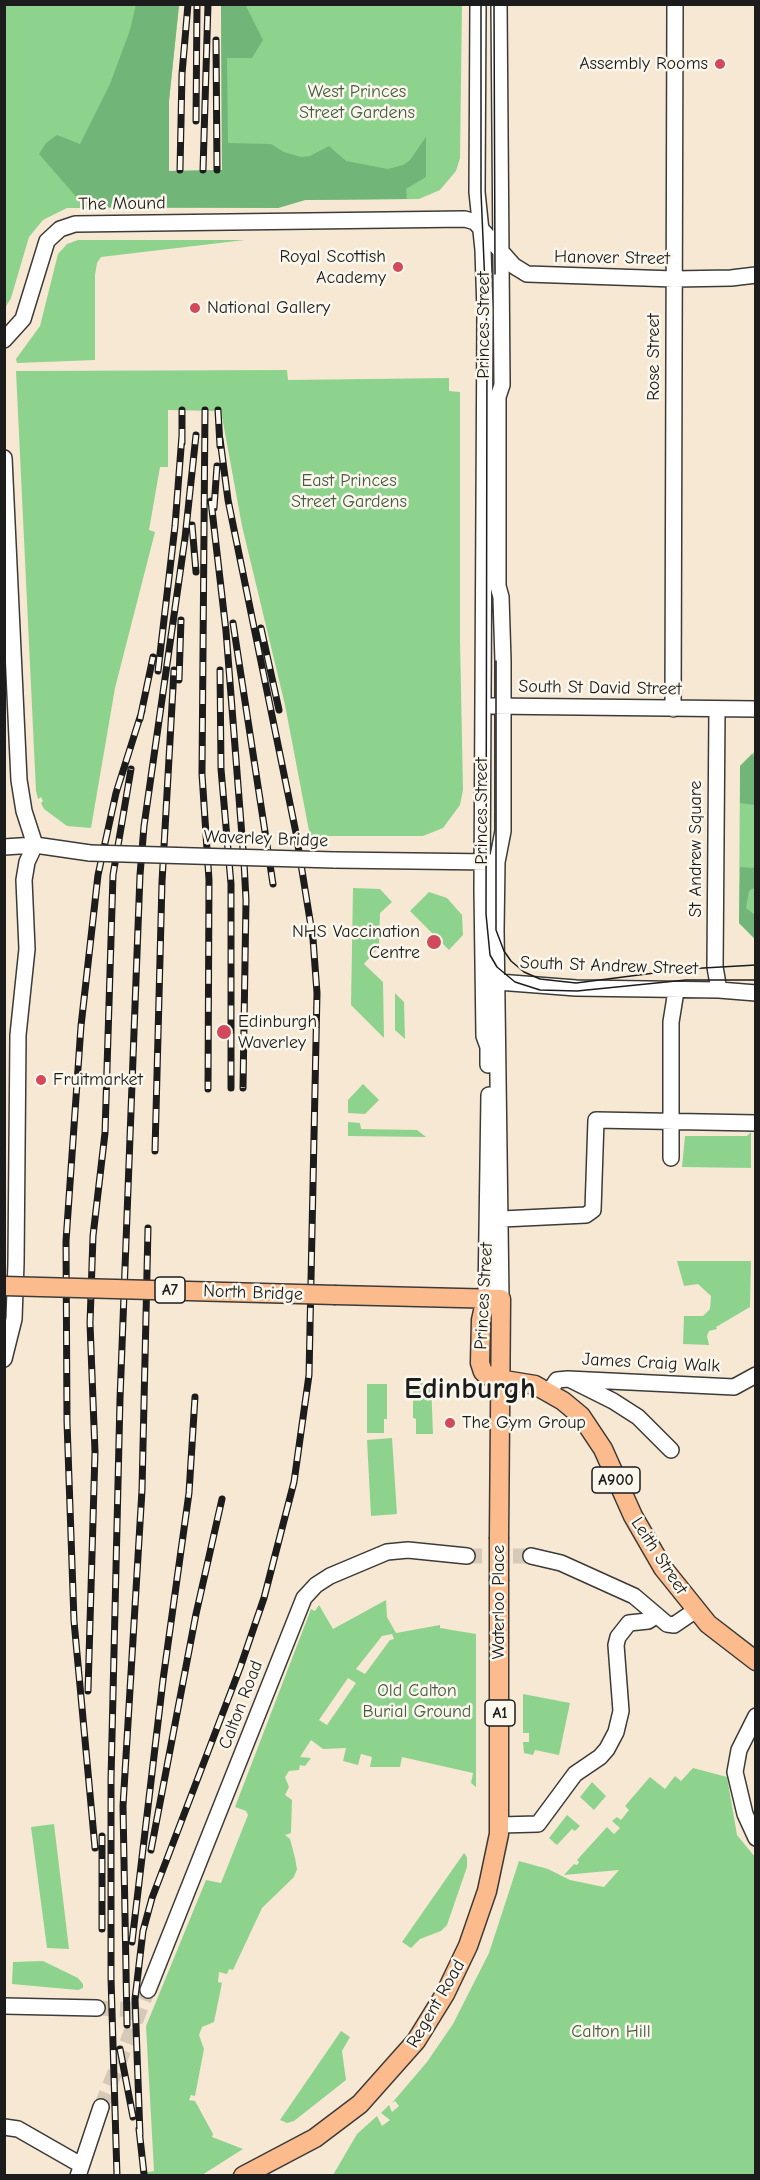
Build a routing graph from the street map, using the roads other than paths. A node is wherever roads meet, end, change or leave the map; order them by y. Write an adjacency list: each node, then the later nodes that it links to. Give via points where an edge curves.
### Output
1 (478, 4): 4 (street, Princes Street)
2 (499, 4): 5 (street, Princes Street)
3 (675, 4): 7 (street, Rose Street)
4 (480, 226): 5 (street); 10 (street, The Mound, via 465,219 432,217 314,229 84,223 68,226 47,241 23,319); 12 (street, Princes Street, via 485,304)
5 (501, 252): 7 (street, Hanover Street, via 514,266 533,275); 13 (street, Princes Street)
6 (756, 275): 8 (street, Hanover Street)
7 (674, 279): 8 (street, Hanover Street); 14 (street, Rose Street)
8 (731, 279): 9 (street, Hanover Street)
9 (756, 283)
10 (4, 340)
11 (4, 458): 17 (street, via 19,780)
12 (482, 706): 13 (street, South St David Street); 19 (street, Princes Street)
13 (501, 706): 14 (street, South St David Street); 19 (street, Princes Street, via 502,831)
14 (673, 709): 15 (street, South St David Street)
15 (717, 709): 16 (street); 21 (street, St Andrew Square, via 715,967)
16 (756, 709)
17 (35, 845): 18 (street, Waverley Bridge); 19 (street, Waverley Bridge, bridge, via 90,853); 30 (street, via 24,880 27,949 18,1035 14,1319)
18 (4, 848)
19 (489, 862): 20 (street, Princes Street); 29 (street, Princes Street, via 484,1036 488,1047)
20 (498, 982): 22 (street, South St Andrew Street); 27 (street, Princes Street)
21 (719, 990): 22 (street, South St Andrew Street); 23 (street)
22 (676, 991): 24 (street, via 671,1029)
23 (756, 993)
24 (671, 1122): 25 (street); 26 (street); 27 (street, via 596,1120 593,1210 586,1215)
25 (756, 1124)
26 (671, 1158)
27 (502, 1219): 29 (street, Princes Street)
28 (4, 1286): 29 (main road, North Bridge / A7, bridge)
29 (494, 1298): 31 (main road, Princes Street); 34 (main road, Princes Street, via 481,1320 480,1363 487,1376)
30 (5, 1352)
31 (500, 1356): 34 (main road, Princes Street); 35 (main road, A900, via 510,1371)
32 (756, 1375): 33 (street, James Craig Walk, via 734,1387)
33 (568, 1378): 36 (street, James Craig Walk, via 557,1380); 37 (street, via 638,1417)
34 (500, 1380): 35 (main road, Leith Street / A900); 44 (main road, Waterloo Place / A1, bridge)
35 (525, 1382): 36 (main road, Leith Street / A900)
36 (549, 1392): 40 (main road, Leith Street / A900, via 589,1427 651,1551)
37 (671, 1450)
38 (466, 1556): 46 (street, Calton Road, via 408,1550 387,1552 330,1576 304,1598)
39 (531, 1556): 41 (street, via 561,1563 616,1587 634,1596)
40 (696, 1610): 41 (street, via 674,1625); 42 (main road, Leith Street / A900, via 725,1639)
41 (656, 1616): 44 (street, via 629,1623 618,1637 621,1711 607,1749 575,1774 538,1824)
42 (756, 1661)
43 (756, 1716): 45 (street, via 739,1750 735,1772)
44 (500, 1825): 52 (main road, Regent Road / A1, via 490,1878 468,1946 416,2041 347,2116 315,2138)
45 (756, 1838)
46 (148, 1990)
47 (4, 2006): 48 (street)
48 (97, 2008)
49 (101, 2106): 51 (street)
50 (4, 2127): 51 (street, via 18,2129)
51 (79, 2170)
52 (243, 2175)

